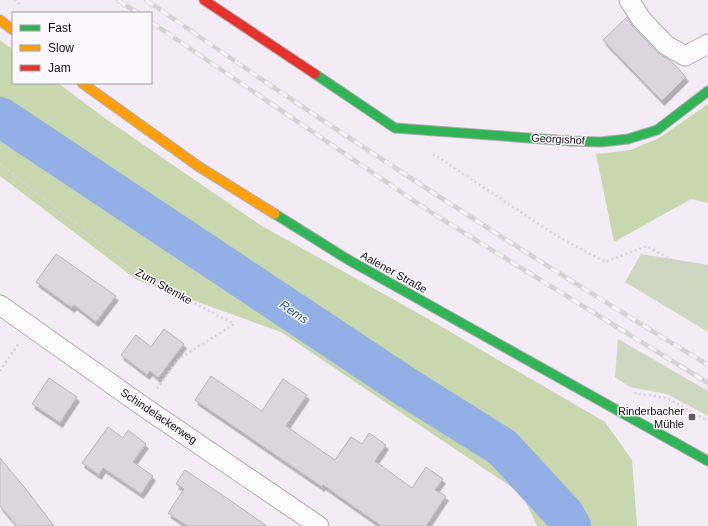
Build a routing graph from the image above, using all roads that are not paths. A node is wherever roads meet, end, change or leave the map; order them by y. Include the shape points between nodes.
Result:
1 (204, 0) edge
2 (629, 0) edge
3 (0, 20) edge
4 (12, 29) edge
5 (708, 44) edge
6 (83, 84) edge
7 (708, 91) edge
8 (0, 305) edge
9 (708, 461) edge
10 (319, 526) edge

1 - 7 main road, Georgishof via 395,128 570,141 601,142 628,139 657,130
2 - 5 street via 646,25 666,45 685,56
3 - 4 main road
6 - 9 main road, Aalener Straße via 198,166 347,259
8 - 10 street, Schindelackerweg

